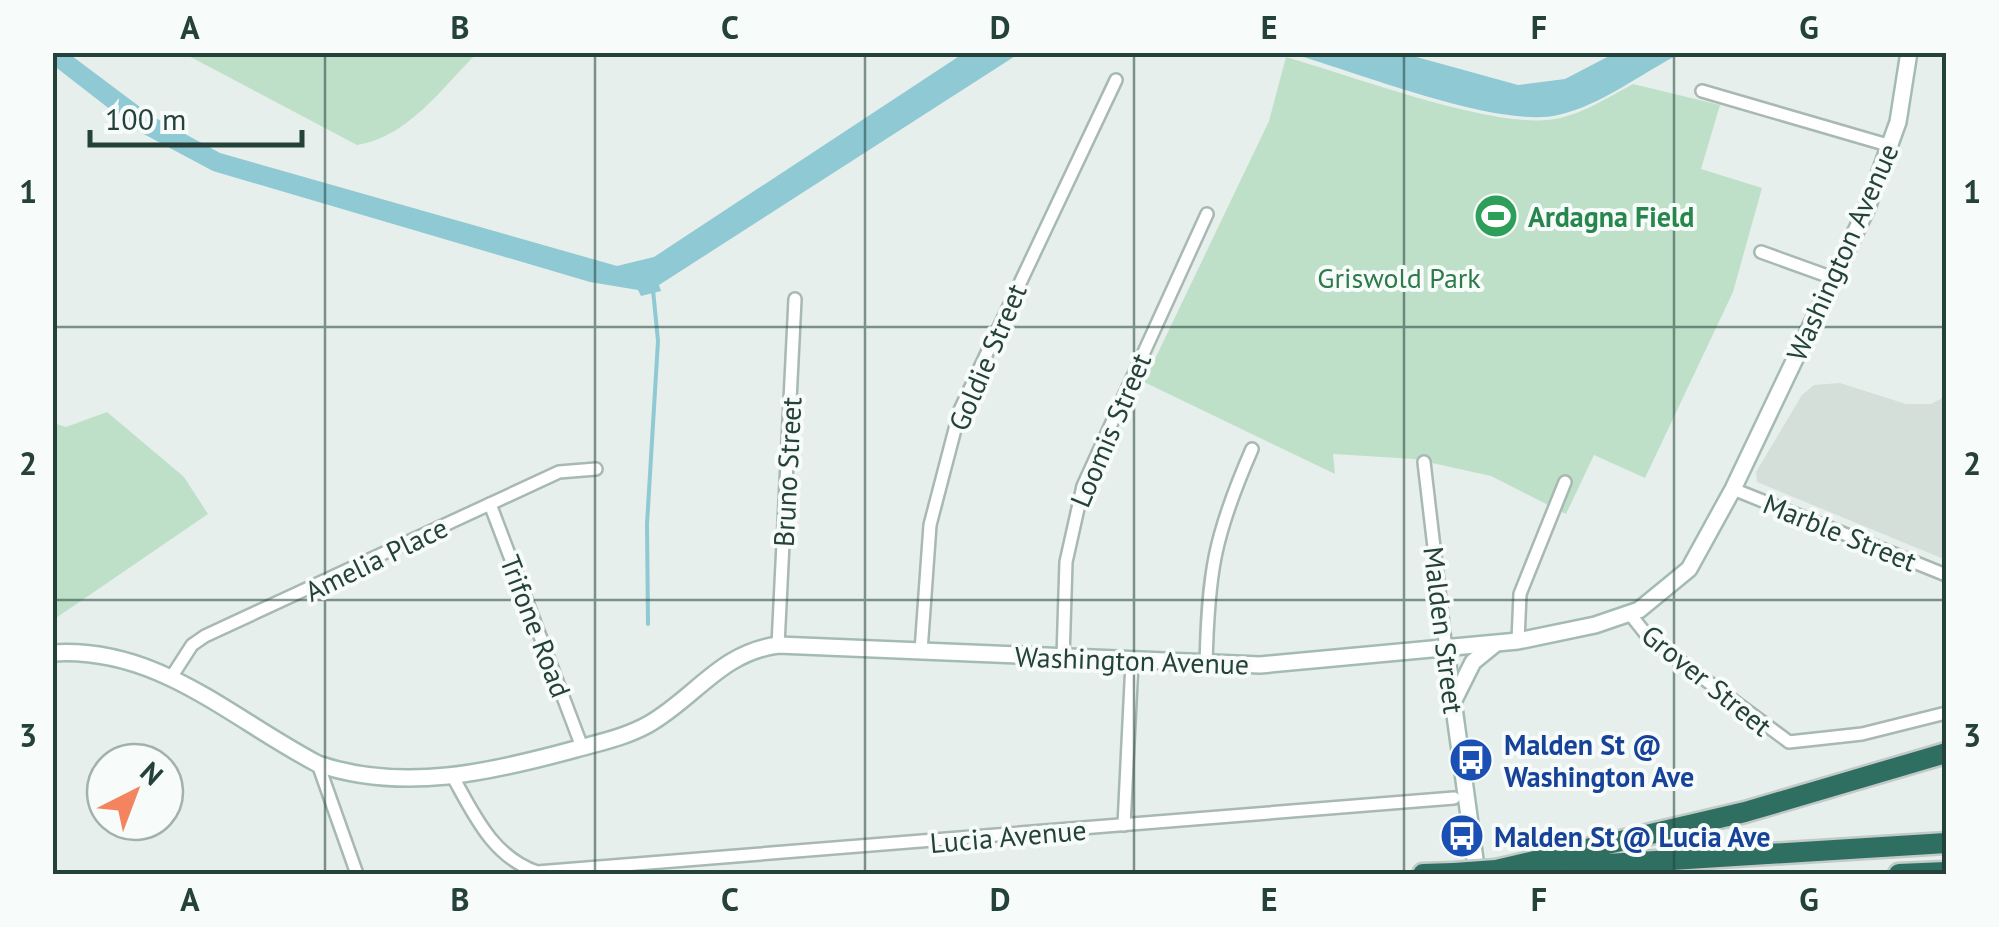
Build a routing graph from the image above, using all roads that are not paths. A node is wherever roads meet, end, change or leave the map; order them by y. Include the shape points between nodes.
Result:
1 (1909, 52) edge
2 (1116, 80) dead end
3 (1702, 91) dead end
4 (1891, 146) junction
5 (1207, 214) dead end
6 (1761, 252) dead end
7 (1833, 278) junction
8 (795, 300) dead end
9 (1252, 449) dead end
10 (1424, 462) dead end
11 (596, 468) dead end
12 (1565, 482) dead end
13 (1733, 489) junction
14 (490, 504) junction
15 (1946, 575) edge
16 (1630, 614) junction
17 (1518, 641) junction
18 (1498, 643) junction
19 (778, 645) junction
20 (1446, 650) junction
21 (921, 651) junction
22 (52, 653) edge
23 (1063, 658) junction
24 (1132, 662) junction
25 (1206, 666) junction
26 (172, 676) junction
27 (1454, 706) junction
28 (1946, 713) edge
29 (582, 747) junction
30 (1946, 753) edge
31 (318, 764) junction
32 (453, 776) junction
33 (1460, 798) junction
34 (1124, 825) junction
35 (1946, 843) edge
36 (562, 872) edge
37 (1486, 872) edge
38 (1946, 872) edge
39 (1454, 873) edge
40 (356, 874) edge
41 (1423, 874) edge
42 (1899, 874) edge

1 - 4 street, Washington Avenue
2 - 21 street, Goldie Street via 960,410 930,525
3 - 4 street
4 - 7 street, Washington Avenue
5 - 23 street, Loomis Street via 1082,486 1066,562
6 - 7 street
7 - 13 street, Washington Avenue
8 - 19 street, Bruno Street
9 - 25 street via 1212,554
10 - 20 street, Malden Street
11 - 14 street, Amelia Place via 559,472
12 - 17 street via 1520,594
13 - 15 street, Marble Street
13 - 16 street, Washington Avenue via 1689,569
14 - 26 street, Amelia Place via 206,636
14 - 29 street, Trifone Road
16 - 17 street, Washington Avenue
16 - 28 street, Grover Street via 1644,634 1789,742 1862,734
17 - 18 street, Washington Avenue
18 - 20 street, Washington Avenue
18 - 27 street via 1468,669
19 - 21 street, Washington Avenue
19 - 29 street, Washington Avenue via 732,658 649,724
20 - 25 street, Washington Avenue
20 - 27 street, Malden Street
21 - 23 street, Washington Avenue
22 - 26 street, Washington Avenue via 109,655
23 - 24 street, Washington Avenue
24 - 25 street, Washington Avenue
24 - 34 street
26 - 31 street, Washington Avenue
27 - 33 street, Malden Street
29 - 32 street, Washington Avenue
30 - 37 highway via 1745,812
31 - 32 street, Washington Avenue via 393,777
31 - 40 street
32 - 36 street, Lucia Avenue via 499,850 516,865
33 - 34 street, Lucia Avenue
33 - 37 street, Malden Street
34 - 36 street, Lucia Avenue
35 - 37 highway
37 - 39 highway, bridge
38 - 42 highway
39 - 41 highway

